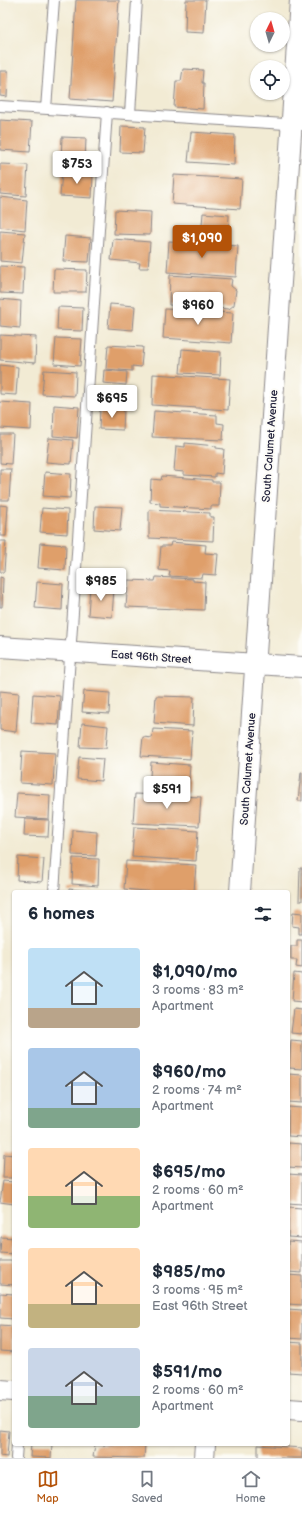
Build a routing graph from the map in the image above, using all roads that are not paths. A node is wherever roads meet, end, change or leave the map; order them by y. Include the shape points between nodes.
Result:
1 (54, 0) edge
2 (137, 0) edge
3 (300, 0) edge
4 (0, 106) edge
5 (46, 109) junction
6 (107, 112) junction
7 (130, 114) junction
8 (297, 124) edge
9 (0, 647) edge
10 (71, 651) junction
11 (255, 663) junction
12 (302, 667) edge
13 (54, 890) edge
14 (240, 890) edge
15 (0, 1390) edge
16 (12, 1391) edge
17 (290, 1409) edge
18 (302, 1410) edge
19 (17, 1446) edge
20 (205, 1446) edge
21 (16, 1458) edge
22 (204, 1458) edge

1 - 5 lane
2 - 7 lane
3 - 8 street, South Calumet Avenue
4 - 5 lane
5 - 6 lane
6 - 7 lane
6 - 10 lane
7 - 8 lane
8 - 11 street, South Calumet Avenue
9 - 10 street, East 96th Street
10 - 11 street, East 96th Street
10 - 13 lane
11 - 12 street, East 96th Street
11 - 14 street, South Calumet Avenue
15 - 16 street
17 - 18 street
19 - 21 lane
20 - 22 street

